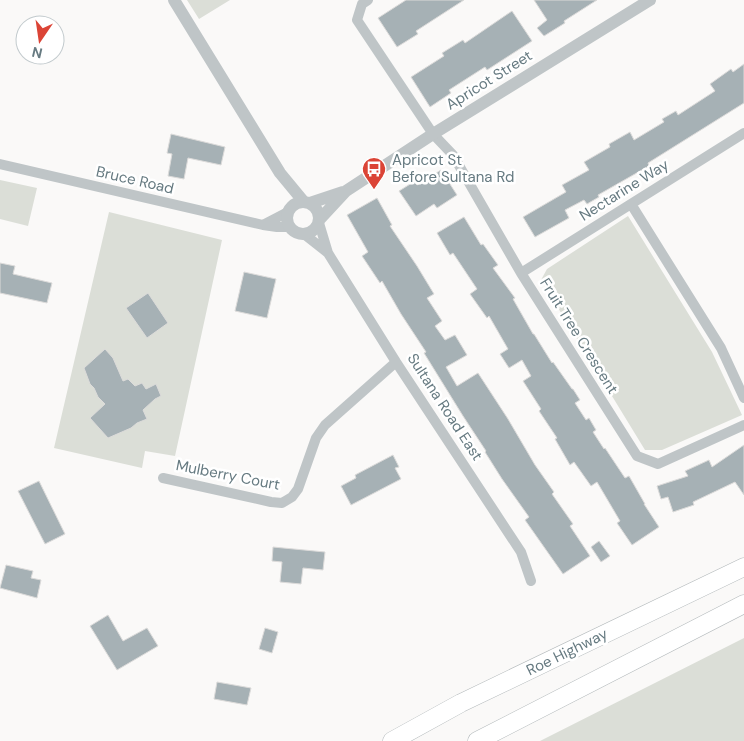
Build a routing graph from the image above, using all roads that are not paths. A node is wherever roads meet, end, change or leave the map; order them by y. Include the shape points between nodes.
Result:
1 (174, 0) edge
2 (368, 0) edge
3 (650, 0) edge
4 (744, 133) edge
5 (433, 134) junction
6 (0, 164) edge
7 (280, 173) junction
8 (346, 191) junction
9 (307, 202) junction
10 (631, 204) junction
11 (289, 210) junction
12 (319, 221) junction
13 (263, 225) junction
14 (290, 227) junction
15 (304, 234) junction
16 (328, 253) junction
17 (521, 273) junction
18 (396, 362) junction
19 (744, 398) edge
20 (744, 425) edge
21 (163, 478) dead end
22 (744, 567) edge
23 (530, 581) dead end
24 (744, 604) edge
25 (392, 741) edge
26 (477, 741) edge

1 - 7 street
2 - 5 street, Fruit Tree Crescent via 362,4 357,20
3 - 5 street, Apricot Street
4 - 10 street, Nectarine Way
5 - 8 street, Apricot Street
5 - 17 street, Fruit Tree Crescent via 453,155
6 - 13 street, Bruce Road
7 - 9 street
7 - 11 street
8 - 9 street, Apricot Street
8 - 12 street, Apricot Street
9 - 11 street via 296,203
9 - 12 street via 319,214
10 - 17 street, Nectarine Way
10 - 19 street via 720,348
11 - 13 street
11 - 14 street
12 - 15 street via 317,227
12 - 16 street, Sultana Road East
13 - 14 street, Bruce Road
14 - 15 street
15 - 16 street, Sultana Road East
16 - 18 street, Sultana Road East
17 - 20 street, Fruit Tree Crescent via 637,456 658,464
18 - 21 street, Mulberry Court via 325,426 316,438 298,490 282,503
18 - 23 street, Sultana Road East via 521,552
22 - 25 highway, Roe Highway via 461,703
24 - 26 highway

